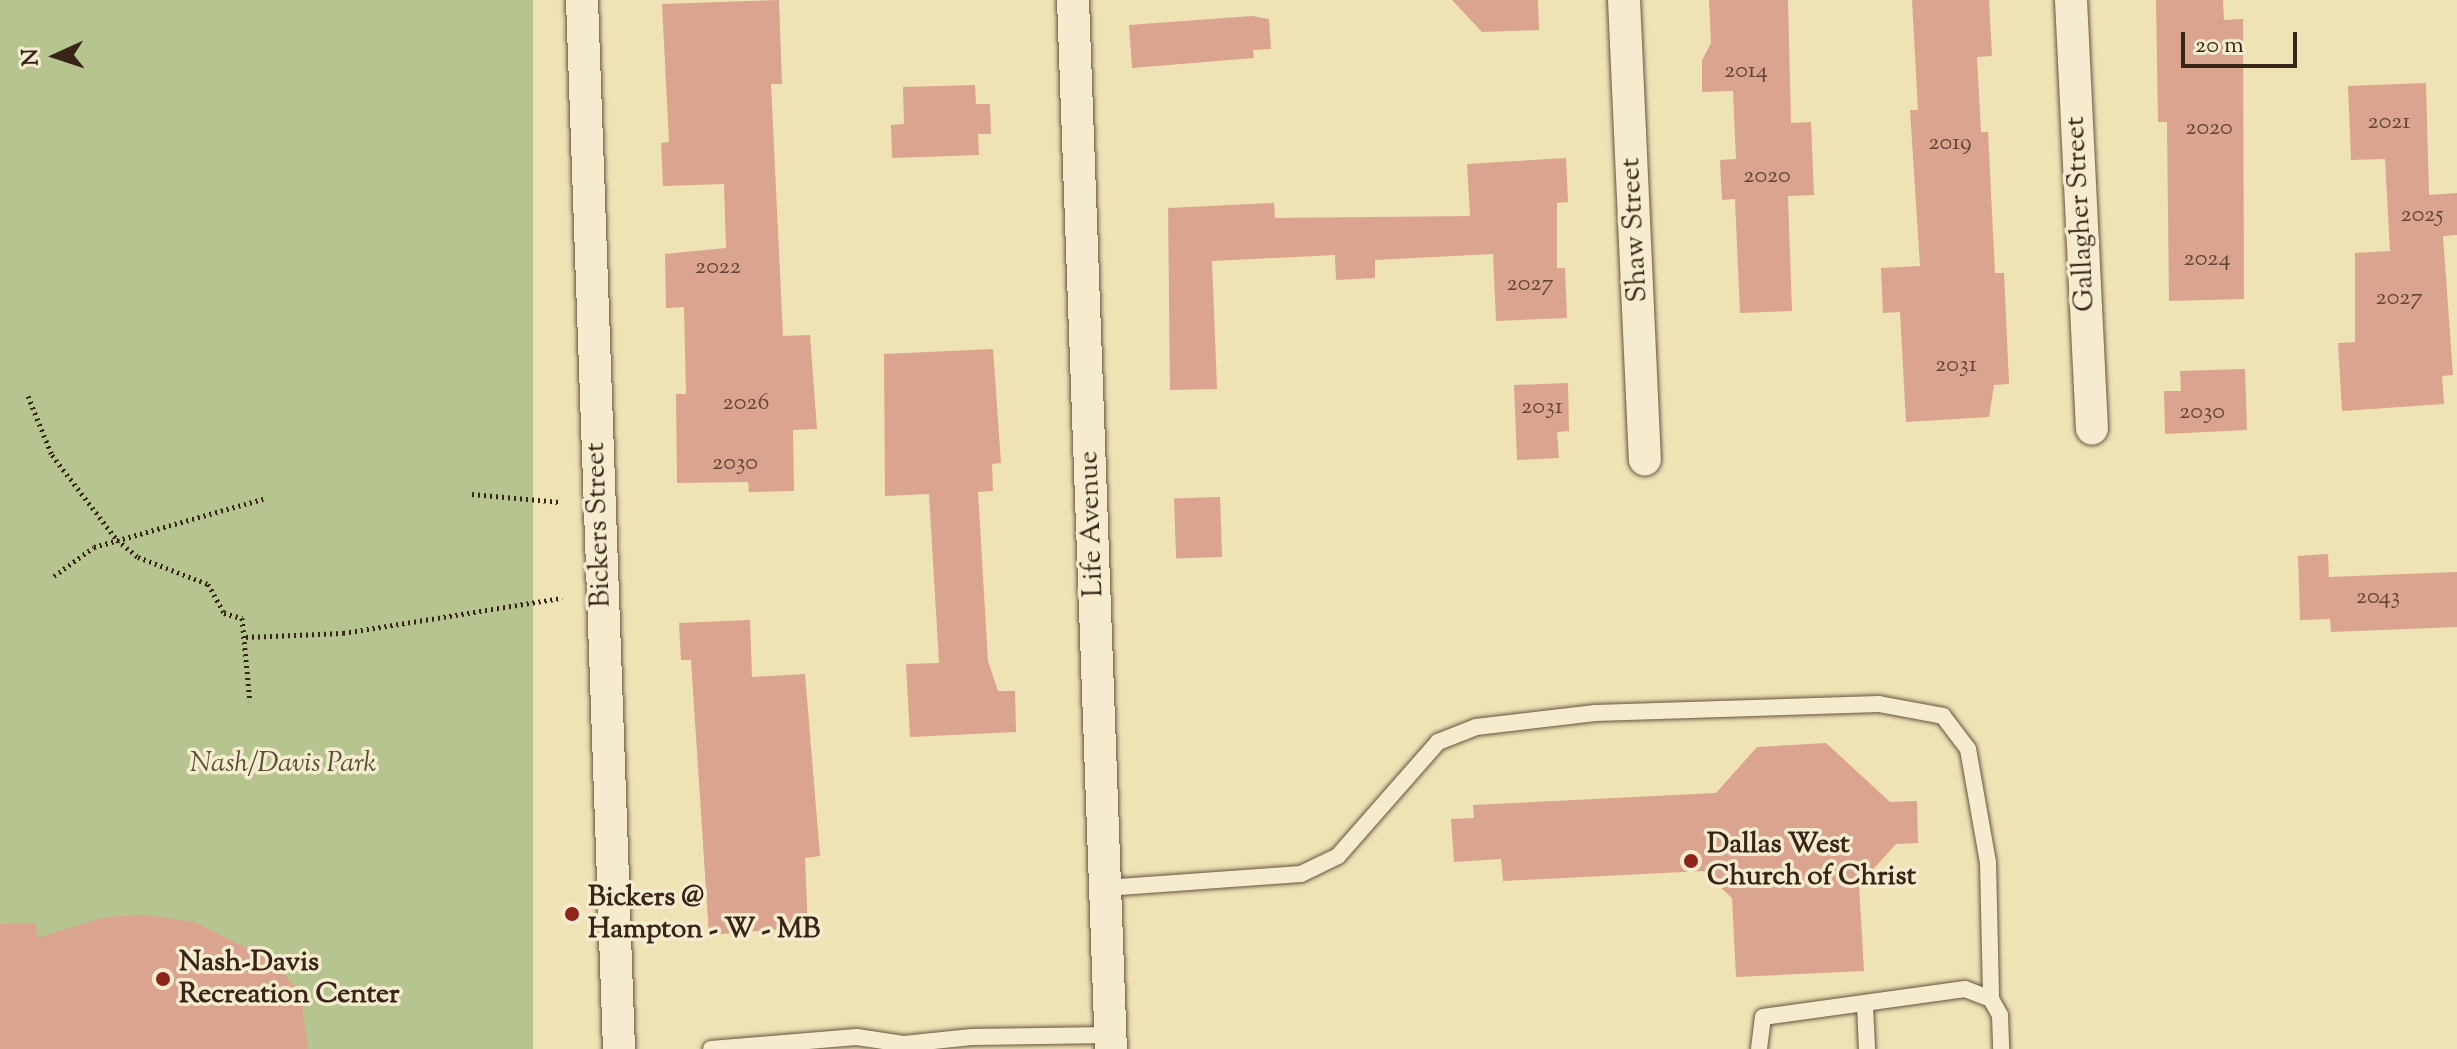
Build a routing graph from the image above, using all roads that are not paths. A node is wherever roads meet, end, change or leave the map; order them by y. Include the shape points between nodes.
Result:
1 (582, 0) edge
2 (1073, 0) edge
3 (1624, 0) edge
4 (2071, 0) edge
5 (2092, 428) dead end
6 (1645, 460) dead end
7 (1105, 888) junction
8 (1991, 999) junction
9 (1865, 1006) junction
10 (1110, 1042) edge
11 (905, 1046) edge
12 (619, 1049) edge
13 (711, 1049) edge
14 (1759, 1049) edge
15 (1867, 1049) edge
16 (2001, 1049) edge

1 - 12 street, Bickers Street
2 - 7 street, Life Avenue
3 - 6 street, Shaw Street
4 - 5 street, Gallagher Street
7 - 8 lane via 1301,874 1338,856 1438,742 1476,727 1595,713 1879,704 1943,716 1968,749 1988,862
7 - 10 street, Life Avenue
8 - 9 lane via 1965,989 1903,993
8 - 16 lane via 2000,1015
9 - 14 lane via 1763,1017
9 - 15 lane
10 - 11 lane
11 - 13 lane via 857,1037

